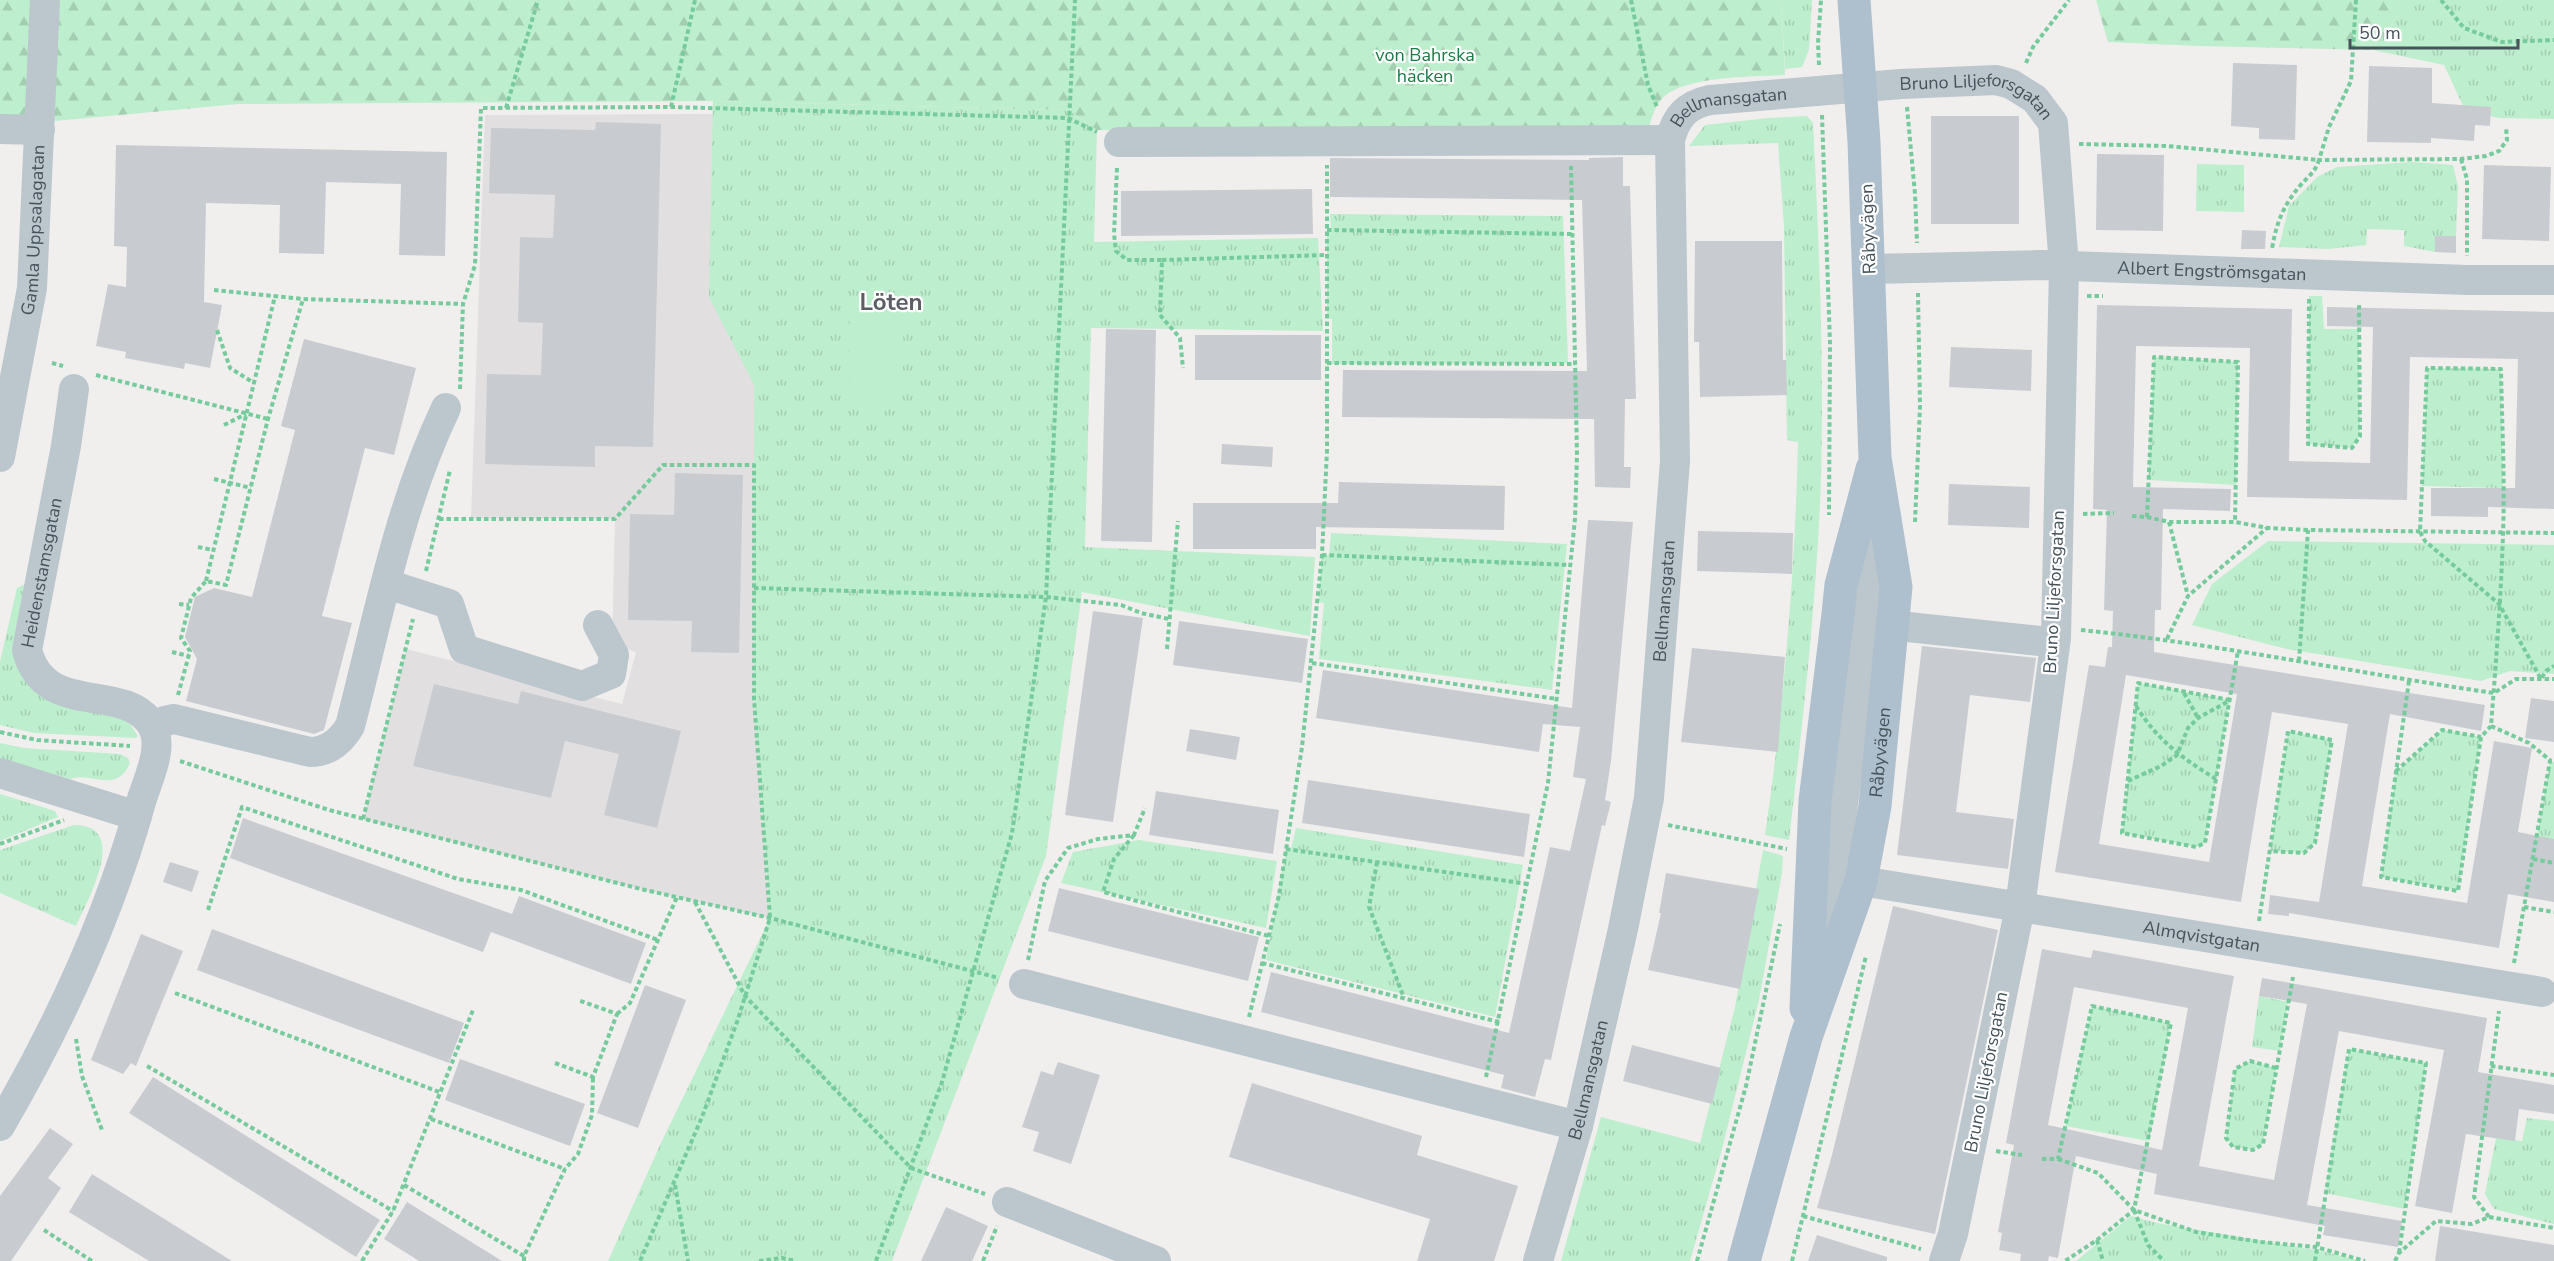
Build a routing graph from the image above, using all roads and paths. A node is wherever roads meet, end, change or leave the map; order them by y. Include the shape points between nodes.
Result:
1 (45, 0) edge
2 (538, 0) edge
3 (695, 0) edge
4 (1075, 0) edge
5 (1631, 0) edge
6 (1821, 0) edge
7 (1854, 0) edge
8 (2069, 0) edge
9 (2356, 0) edge
10 (2441, 0) edge
11 (2554, 40) edge
12 (2024, 70) dead end
13 (1860, 87) junction
14 (1821, 91) junction
15 (671, 107) junction
16 (482, 108) dead end
17 (506, 108) junction
18 (1068, 118) junction
19 (2506, 127) dead end
20 (0, 129) edge
21 (40, 130) junction
22 (1670, 140) junction
23 (1570, 141) junction
24 (1119, 142) junction
25 (1327, 143) junction
26 (2074, 143) dead end
27 (2462, 159) junction
28 (2319, 160) junction
29 (1327, 230) junction
30 (1572, 234) junction
31 (1327, 255) junction
32 (1162, 260) junction
33 (2064, 266) junction
34 (1870, 268) junction
35 (2269, 273) junction
36 (2467, 280) junction
37 (2554, 280) edge
38 (214, 290) dead end
39 (275, 296) junction
40 (2309, 296) dead end
41 (2359, 296) dead end
42 (303, 299) junction
43 (463, 304) dead end
44 (217, 330) dead end
45 (52, 363) dead end
46 (1327, 363) junction
47 (1575, 364) junction
48 (1183, 368) dead end
49 (76, 376) junction
50 (254, 383) junction
51 (446, 408) dead end
52 (247, 414) junction
53 (268, 419) junction
54 (224, 425) dead end
55 (0, 457) edge
56 (1875, 458) junction
57 (214, 479) dead end
58 (230, 483) junction
59 (251, 488) junction
60 (2114, 513) dead end
61 (2073, 514) dead end
62 (2132, 516) dead end
63 (2147, 517) junction
64 (439, 519) dead end
65 (1178, 521) dead end
66 (1829, 521) dead end
67 (2169, 522) junction
68 (2235, 522) junction
69 (2268, 528) junction
70 (2308, 530) junction
71 (2420, 532) junction
72 (2503, 533) junction
73 (2554, 533) edge
74 (198, 547) dead end
75 (213, 550) junction
76 (1323, 555) junction
77 (1570, 565) junction
78 (206, 581) junction
79 (387, 584) junction
80 (754, 588) junction
81 (2188, 596) junction
82 (1046, 597) junction
83 (179, 604) dead end
84 (2499, 604) junction
85 (189, 605) junction
86 (1169, 619) junction
87 (598, 625) dead end
88 (1908, 627) dead end
89 (2079, 630) dead end
90 (2167, 639) junction
91 (2040, 641) dead end
92 (1167, 649) dead end
93 (2238, 651) junction
94 (172, 652) dead end
95 (189, 656) junction
96 (2299, 661) junction
97 (1312, 663) junction
98 (2554, 666) edge
99 (2541, 679) junction
100 (2554, 679) edge
101 (2409, 681) junction
102 (2183, 692) junction
103 (2494, 693) junction
104 (1557, 699) junction
105 (2230, 700) junction
106 (2135, 706) junction
107 (2198, 718) junction
108 (2491, 726) junction
109 (0, 732) edge
110 (160, 733) junction
111 (2481, 737) junction
112 (2177, 755) junction
113 (2553, 762) edge
114 (2396, 772) junction
115 (0, 773) edge
116 (2216, 779) junction
117 (2127, 781) junction
118 (80, 798) junction
119 (1145, 808) dead end
120 (138, 816) junction
121 (1646, 820) junction
122 (1134, 835) junction
123 (0, 844) edge
124 (1286, 849) junction
125 (1794, 851) dead end
126 (2270, 851) junction
127 (2533, 859) junction
128 (1377, 862) junction
129 (2554, 864) edge
130 (1861, 881) junction
131 (1528, 884) junction
132 (677, 897) junction
133 (694, 901) junction
134 (2020, 907) junction
135 (2524, 907) junction
136 (208, 910) dead end
137 (2554, 912) edge
138 (1783, 913) dead end
139 (770, 918) junction
140 (2258, 928) dead end
141 (1269, 936) junction
142 (658, 940) junction
143 (1262, 963) junction
144 (2295, 967) dead end
145 (2513, 967) dead end
146 (973, 972) junction
147 (1024, 984) junction
148 (2542, 992) dead end
149 (175, 993) dead end
150 (745, 996) junction
151 (1404, 998) junction
152 (578, 1000) dead end
153 (473, 1010) dead end
154 (617, 1014) junction
155 (2498, 1016) dead end
156 (1499, 1022) junction
157 (75, 1035) dead end
158 (1806, 1037) junction
159 (1243, 1041) junction
160 (555, 1063) dead end
161 (147, 1066) dead end
162 (2491, 1066) junction
163 (2277, 1068) junction
164 (2554, 1075) edge
165 (593, 1077) junction
166 (442, 1093) junction
167 (1481, 1101) junction
168 (431, 1119) junction
169 (0, 1126) edge
170 (1578, 1126) junction
171 (102, 1130) dead end
172 (1986, 1149) dead end
173 (2022, 1155) dead end
174 (2042, 1159) dead end
175 (2058, 1160) junction
176 (911, 1168) junction
177 (565, 1169) junction
178 (675, 1183) junction
179 (404, 1185) junction
180 (1007, 1202) junction
181 (2134, 1210) junction
182 (393, 1211) junction
183 (1803, 1216) dead end
184 (2489, 1217) junction
185 (2554, 1228) edge
186 (44, 1230) dead end
187 (2097, 1240) junction
188 (2316, 1247) junction
189 (2399, 1253) junction
190 (1934, 1255) edge
191 (524, 1259) edge
192 (92, 1261) edge
193 (363, 1261) edge
194 (640, 1261) edge
195 (688, 1261) edge
196 (759, 1261) edge
197 (795, 1261) edge
198 (876, 1261) edge
199 (983, 1261) edge
200 (1156, 1261) edge
201 (1538, 1261) edge
202 (1697, 1261) edge
203 (1744, 1261) edge
204 (2066, 1261) edge
205 (2103, 1261) edge
206 (2164, 1261) edge
207 (2315, 1261) edge
208 (2365, 1261) edge
209 (2395, 1261) edge

1 - 21 street, Gamla Uppsalagatan
2 - 17 path
3 - 15 path
4 - 18 path
5 - 22 path via 1648,85
6 - 14 path
7 - 13 main road, Råbyvägen
8 - 12 path via 2033,47
9 - 28 path via 2351,81
10 - 11 path via 2464,28 2502,42
13 - 14 street, Bellmansgatan
13 - 33 street, Bruno Liljeforsgatan via 1996,80 2035,99 2053,123
13 - 34 main road, Råbyvägen
14 - 22 street, Bellmansgatan via 1700,102 1679,116
14 - 66 path via 1830,343
15 - 17 path
15 - 18 path
16 - 17 path
18 - 24 path
18 - 82 path
19 - 27 path via 2506,140 2499,151
20 - 21 street
21 - 55 street, Gamla Uppsalagatan via 32,288
22 - 23 street
22 - 121 street, Bellmansgatan via 1675,461
23 - 25 street
23 - 30 path
24 - 25 street
24 - 32 path via 1116,251 1128,260
25 - 29 path
26 - 28 path via 2167,146
27 - 28 path
27 - 36 path via 2467,179
28 - 35 path via 2316,170 2281,212
29 - 30 path
29 - 31 path
30 - 47 path
31 - 32 path
31 - 46 path
32 - 48 path via 1160,315 1180,338
33 - 34 street, Albert Engströmsgatan
33 - 35 street, Albert Engströmsgatan
33 - 134 street, Bruno Liljeforsgatan via 2056,638
34 - 56 main road, Råbyvägen
35 - 36 street, Albert Engströmsgatan
36 - 37 street, Albert Engströmsgatan
38 - 39 path
39 - 42 path
39 - 50 path
40 - 41 path via 2308,444 2352,448 2360,436
42 - 43 path
42 - 53 path
44 - 50 path via 230,368
45 - 49 path
46 - 47 path
46 - 76 path
47 - 77 path via 1577,455
49 - 52 path
49 - 110 street, Heidenstamsgatan via 27,650 37,674 48,684 133,709 146,716
50 - 52 path
51 - 79 street via 407,504
52 - 53 path
52 - 54 path
52 - 58 path
53 - 59 path
56 - 130 main road, Råbyvägen via 1896,587 1875,807
56 - 158 main road, Råbyvägen via 1841,585 1815,801
57 - 58 path
58 - 59 path
58 - 75 path
59 - 78 path via 226,585
60 - 61 path
62 - 63 path
63 - 67 path
63 - 68 path via 2154,357 2238,362
64 - 80 path via 615,519 663,465 754,465
65 - 86 path
67 - 68 path
67 - 81 path
68 - 69 path
69 - 70 path
69 - 81 path
70 - 71 path
70 - 96 path
71 - 72 path
71 - 72 path via 2427,368 2501,369
71 - 84 path via 2424,541
72 - 73 path
72 - 84 path
74 - 75 path
75 - 78 path
76 - 77 path
76 - 97 path
77 - 104 path
78 - 85 path
79 - 87 street via 449,604 464,649 582,686 611,674 614,655
79 - 110 street via 350,726 332,746 310,752
80 - 82 path
80 - 139 path via 754,699
81 - 90 path
82 - 86 path via 1121,605
82 - 146 path via 1012,833
83 - 85 path
84 - 99 path
84 - 103 path
85 - 95 path via 181,638
86 - 92 path
88 - 91 street
89 - 90 path
90 - 93 path
93 - 96 path
93 - 105 path
94 - 95 path
95 - 110 path
96 - 101 path
97 - 104 path
97 - 124 path
98 - 99 path
99 - 100 path
99 - 103 path via 2516,679
101 - 103 path
101 - 114 path
102 - 105 path
102 - 106 path via 2138,683
102 - 107 path
103 - 108 path
104 - 131 path via 1548,783
105 - 107 path
105 - 116 path
106 - 112 path
106 - 117 path
107 - 112 path via 2188,728
108 - 111 path
108 - 113 path via 2529,743
109 - 110 path via 25,739 128,746
110 - 120 street
110 - 132 path via 329,810
111 - 114 path via 2442,730
111 - 114 path via 2458,891 2381,877
112 - 116 path
112 - 117 path
113 - 127 path
115 - 118 street
116 - 117 path via 2205,843 2196,847 2122,833
118 - 120 street
118 - 123 path via 73,816
119 - 122 path
120 - 169 street via 103,922
121 - 125 path
121 - 170 street, Bellmansgatan
122 - 141 path via 1114,859 1103,892
122 - 147 path via 1098,839 1068,849 1046,881
124 - 128 path
124 - 141 path
126 - 126 path via 2288,731 2332,740 2315,843 2304,853
126 - 140 path
127 - 129 path
127 - 135 path
128 - 131 path
128 - 151 path via 1369,907
130 - 134 street, Almqvistgatan
130 - 158 main road, Råbyvägen
131 - 156 path
132 - 133 path
132 - 142 path
133 - 139 path
133 - 150 path
134 - 148 street, Almqvistgatan
134 - 190 street, Bruno Liljeforsgatan via 1953,1234
135 - 137 path
135 - 145 path
136 - 142 path via 242,807 458,879 521,890
138 - 202 path via 1746,1086
139 - 146 path
139 - 150 path
141 - 143 path
142 - 154 path via 630,1003
143 - 151 path
143 - 159 path
144 - 163 path
146 - 147 path
146 - 176 path via 942,1082
147 - 159 street
149 - 166 path
150 - 176 path
150 - 178 path
151 - 156 path
152 - 154 path
153 - 166 path
154 - 165 path
155 - 162 path
156 - 167 path
157 - 171 path via 82,1076
158 - 203 main road, Råbyvägen
159 - 167 street
160 - 165 path
161 - 182 path
162 - 164 path
162 - 184 path via 2474,1197
163 - 163 path via 2263,1144 2253,1150 2233,1147 2226,1138 2235,1070 2250,1061
165 - 177 path via 592,1115 578,1154
166 - 168 path
167 - 170 street
168 - 177 path
168 - 179 path
170 - 201 street, Bellmansgatan
172 - 173 path
174 - 175 path
175 - 181 path via 2098,1173
175 - 181 path via 2092,1006 2171,1023
176 - 180 path
176 - 198 path
177 - 191 path
178 - 194 path
178 - 195 path
179 - 182 path
179 - 191 path
180 - 199 path
180 - 200 street
181 - 187 path
181 - 188 path via 2196,1232
181 - 206 path via 2148,1245
182 - 193 path
183 - 190 path
184 - 185 path
184 - 189 path via 2472,1224 2436,1221
186 - 192 path
187 - 204 path
187 - 205 path
188 - 189 path via 2349,1049 2426,1063
188 - 207 path
188 - 208 path
189 - 209 path
196 - 197 path

